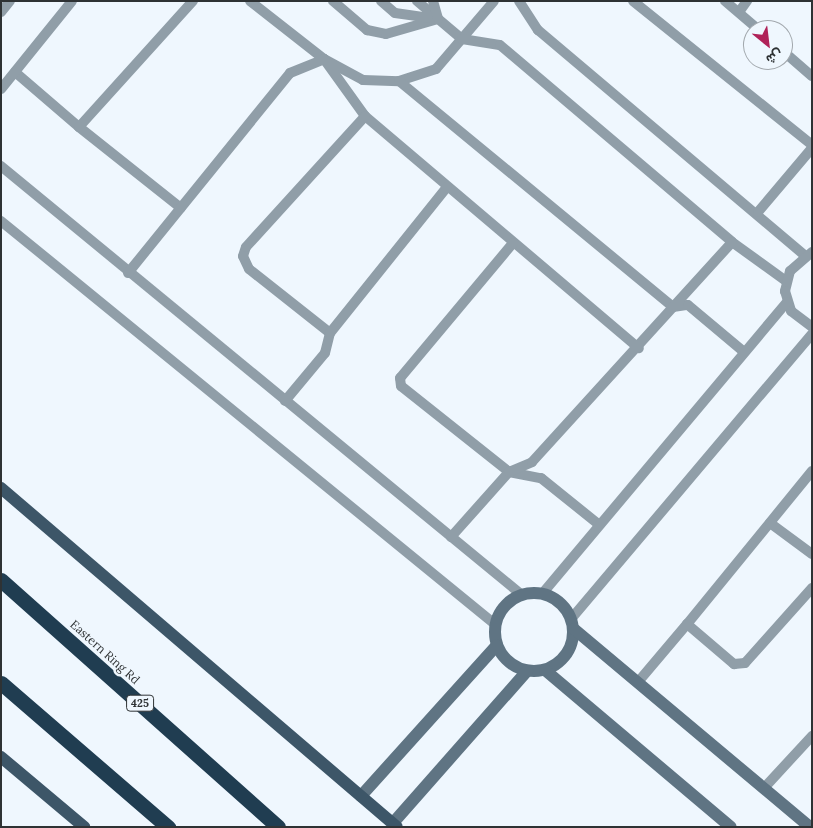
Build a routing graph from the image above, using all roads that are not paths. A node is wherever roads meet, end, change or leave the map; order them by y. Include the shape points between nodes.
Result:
1 (10, 1) edge
2 (72, 1) edge
3 (193, 1) edge
4 (250, 1) edge
5 (333, 1) edge
6 (380, 1) edge
7 (417, 1) edge
8 (433, 1) edge
9 (494, 1) edge
10 (519, 1) edge
11 (633, 1) edge
12 (725, 1) edge
13 (747, 1) edge
14 (1, 12) edge
15 (739, 12) junction
16 (438, 19) junction
17 (748, 20) edge
18 (462, 38) junction
19 (324, 58) junction
20 (793, 60) edge
21 (15, 72) junction
22 (812, 76) edge
23 (398, 81) junction
24 (1, 89) edge
25 (365, 116) junction
26 (79, 127) junction
27 (811, 147) edge
28 (1, 166) edge
29 (447, 187) junction
30 (180, 208) junction
31 (758, 212) junction
32 (1, 221) edge
33 (732, 242) junction
34 (513, 243) junction
35 (808, 254) edge
36 (128, 273) junction
37 (786, 281) junction
38 (787, 302) junction
39 (673, 306) junction
40 (812, 327) edge
41 (330, 333) junction
42 (812, 334) edge
43 (639, 348) junction
44 (744, 352) junction
45 (285, 401) junction
46 (812, 471) edge
47 (509, 472) junction
48 (1, 488) edge
49 (597, 523) junction
50 (770, 523) junction
51 (451, 537) junction
52 (812, 554) edge
53 (1, 578) edge
54 (812, 588) edge
55 (542, 594) junction
56 (522, 595) junction
57 (572, 624) junction
58 (687, 624) junction
59 (496, 625) junction
60 (497, 645) junction
61 (545, 670) junction
62 (527, 671) junction
63 (638, 682) junction
64 (1, 684) edge
65 (812, 736) edge
66 (1, 757) edge
67 (764, 788) junction
68 (361, 796) junction
69 (395, 825) edge
70 (84, 827) edge
71 (168, 827) edge
72 (278, 827) edge
73 (731, 827) edge
74 (810, 827) edge

1 - 14 lane
2 - 21 lane
3 - 26 lane
4 - 19 lane
5 - 16 lane via 367,30 386,34
6 - 16 lane via 395,13
7 - 16 lane
8 - 16 lane
9 - 18 lane
10 - 31 lane via 538,30
11 - 27 lane
12 - 15 lane
13 - 15 lane
15 - 17 lane
16 - 18 lane
18 - 23 lane via 436,69
18 - 33 lane via 500,45
19 - 23 lane via 363,80
19 - 25 lane
19 - 30 lane via 290,73
20 - 22 lane
21 - 24 lane
21 - 26 lane
23 - 39 lane
25 - 29 lane
25 - 41 lane via 246,247 243,256 249,269
26 - 30 lane
27 - 31 lane
28 - 36 lane
29 - 34 lane
29 - 41 lane
30 - 36 lane
31 - 35 lane
32 - 59 lane
33 - 37 lane
33 - 39 lane
34 - 43 lane
34 - 47 lane via 400,378 406,394
35 - 37 lane
36 - 45 lane
37 - 38 lane
38 - 40 lane via 798,319
38 - 44 lane
39 - 43 lane
39 - 44 lane via 688,305
41 - 45 lane via 325,353
42 - 57 lane
43 - 47 lane via 532,462
44 - 49 lane
45 - 51 lane
46 - 50 lane
47 - 49 lane via 541,478
47 - 51 lane
48 - 68 main road
49 - 55 lane
50 - 52 lane
50 - 58 lane
51 - 56 lane
53 - 72 highway, Eastern Ring Rd / 425
54 - 58 lane via 745,663 734,664
55 - 56 street
55 - 57 street via 560,602
56 - 59 street via 505,606
57 - 61 street via 563,659
57 - 63 street
58 - 63 lane
59 - 60 street
60 - 62 street via 508,662
60 - 68 street
61 - 62 street
61 - 73 street
62 - 69 street
63 - 67 street
64 - 71 highway
65 - 67 lane
66 - 70 main road
67 - 74 street
68 - 69 main road

